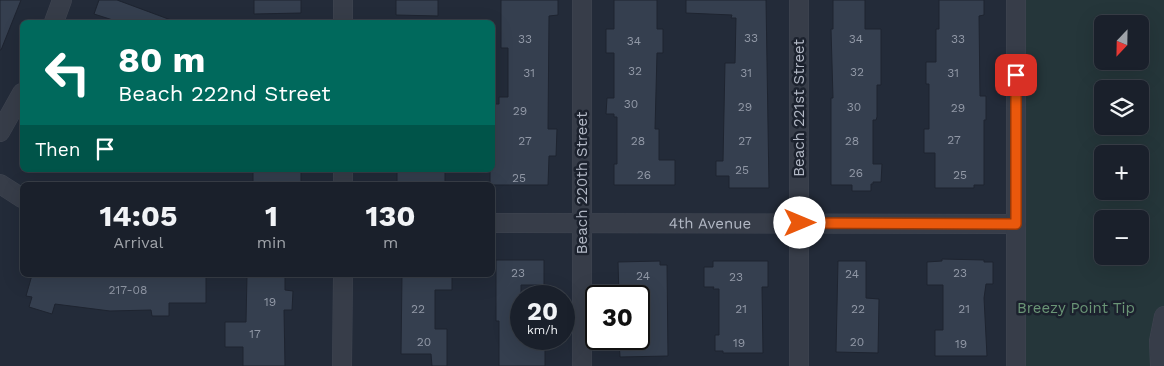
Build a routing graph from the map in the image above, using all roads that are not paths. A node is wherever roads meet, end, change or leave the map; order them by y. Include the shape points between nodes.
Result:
1 (62, 0) edge
2 (343, 0) edge
3 (582, 0) edge
4 (800, 0) edge
5 (1016, 0) edge
6 (55, 20) edge
7 (343, 20) edge
8 (20, 97) edge
9 (0, 132) edge
10 (0, 184) edge
11 (20, 197) edge
12 (495, 223) edge
13 (800, 223) junction
14 (582, 224) junction
15 (1016, 224) junction
16 (343, 277) edge
17 (1164, 316) edge
18 (342, 366) edge
19 (582, 366) edge
20 (799, 366) edge
21 (1016, 366) edge
22 (1160, 366) edge

1 - 6 street
2 - 7 street
3 - 14 street, Beach 220th Street
4 - 13 street, Beach 221st Street
5 - 15 street
8 - 9 street
10 - 11 street
12 - 14 street, 4th Avenue
13 - 14 street, 4th Avenue
13 - 15 street, 4th Avenue
13 - 20 street, Beach 221st Street
14 - 19 street, Beach 220th Street
15 - 21 street
16 - 18 street
17 - 22 street via 1159,341

